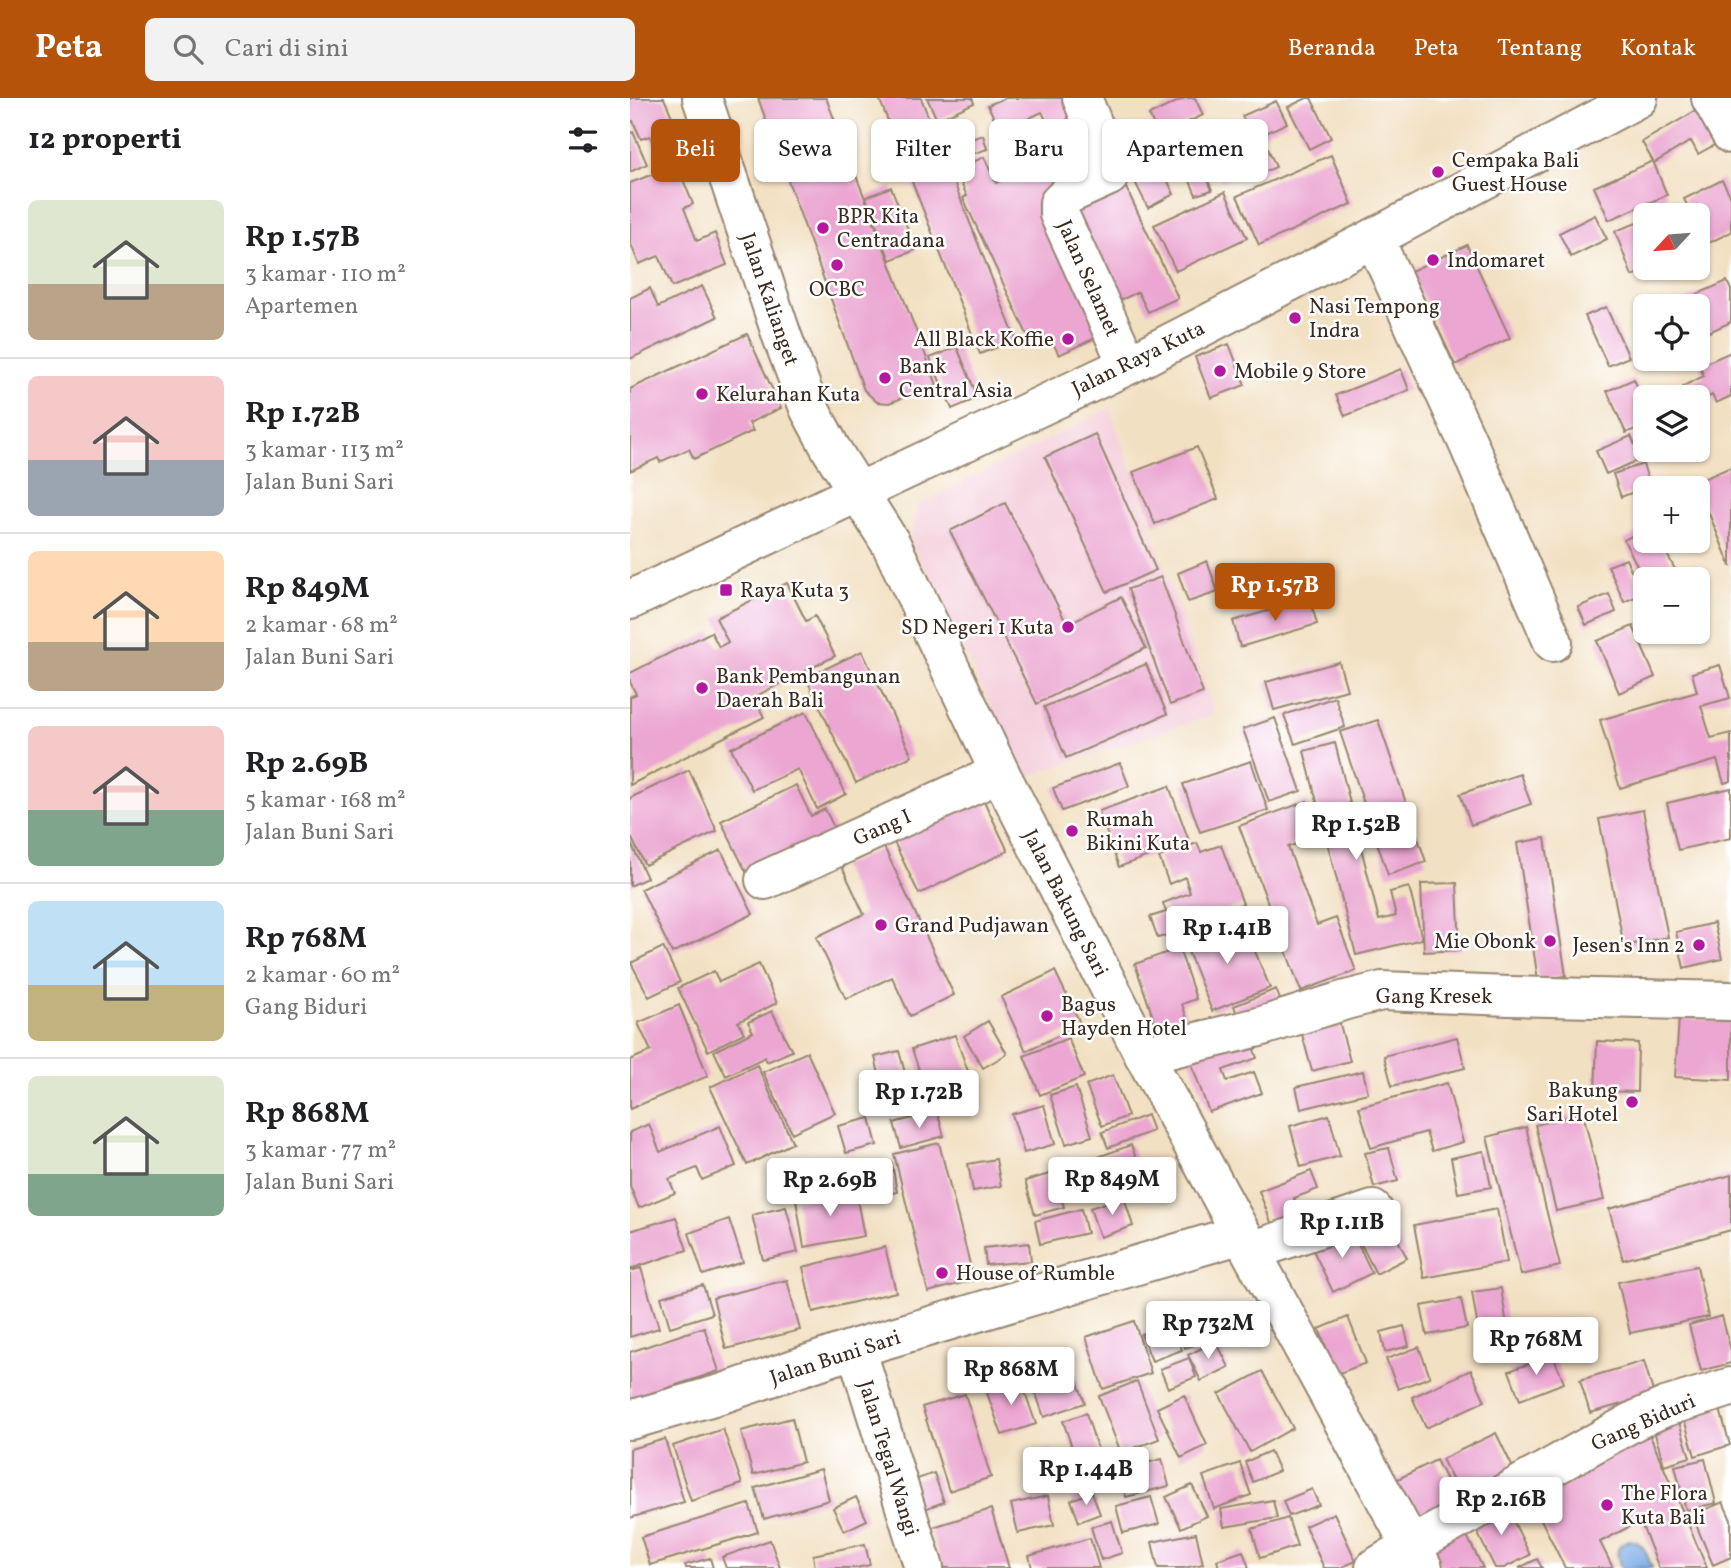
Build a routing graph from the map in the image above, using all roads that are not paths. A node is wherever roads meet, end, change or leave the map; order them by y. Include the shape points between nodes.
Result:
1 (702, 98) edge
2 (1083, 98) edge
3 (1638, 98) edge
4 (1712, 98) edge
5 (1731, 134) edge
6 (1374, 238) junction
7 (1128, 365) junction
8 (858, 492) junction
9 (630, 600) edge
10 (1553, 642) dead end
11 (1000, 774) junction
12 (765, 880) dead end
13 (1731, 1001) edge
14 (1144, 1055) junction
15 (1373, 1210) dead end
16 (1247, 1243) junction
17 (856, 1348) junction
18 (1731, 1387) edge
19 (630, 1420) edge
20 (1417, 1557) edge
21 (924, 1568) edge
22 (1375, 1568) edge

1 - 8 main road, Jalan Kalianget via 809,408
2 - 7 main road, Jalan Selamet via 1108,161 1109,176 1067,195 1059,203 1059,214
3 - 6 main road, Jalan Raya Kuta
4 - 5 main road
6 - 7 main road, Jalan Raya Kuta
6 - 10 main road
7 - 8 main road, Jalan Raya Kuta
8 - 9 main road, Jalan Raya Kuta
8 - 11 main road, Jalan Bakung Sari via 891,544
11 - 12 main road, Gang I
11 - 14 main road, Jalan Bakung Sari
13 - 14 main road, Gang Kresek via 1382,991
14 - 16 main road, Jalan Bakung Sari
15 - 16 main road, Jalan Buni Sari
16 - 17 main road, Jalan Buni Sari
16 - 20 main road, Jalan Bakung Sari
17 - 19 main road, Jalan Buni Sari
17 - 21 main road, Jalan Tegal Wangi
18 - 20 main road, Gang Biduri via 1636,1420
20 - 22 main road, Gang Biduri

